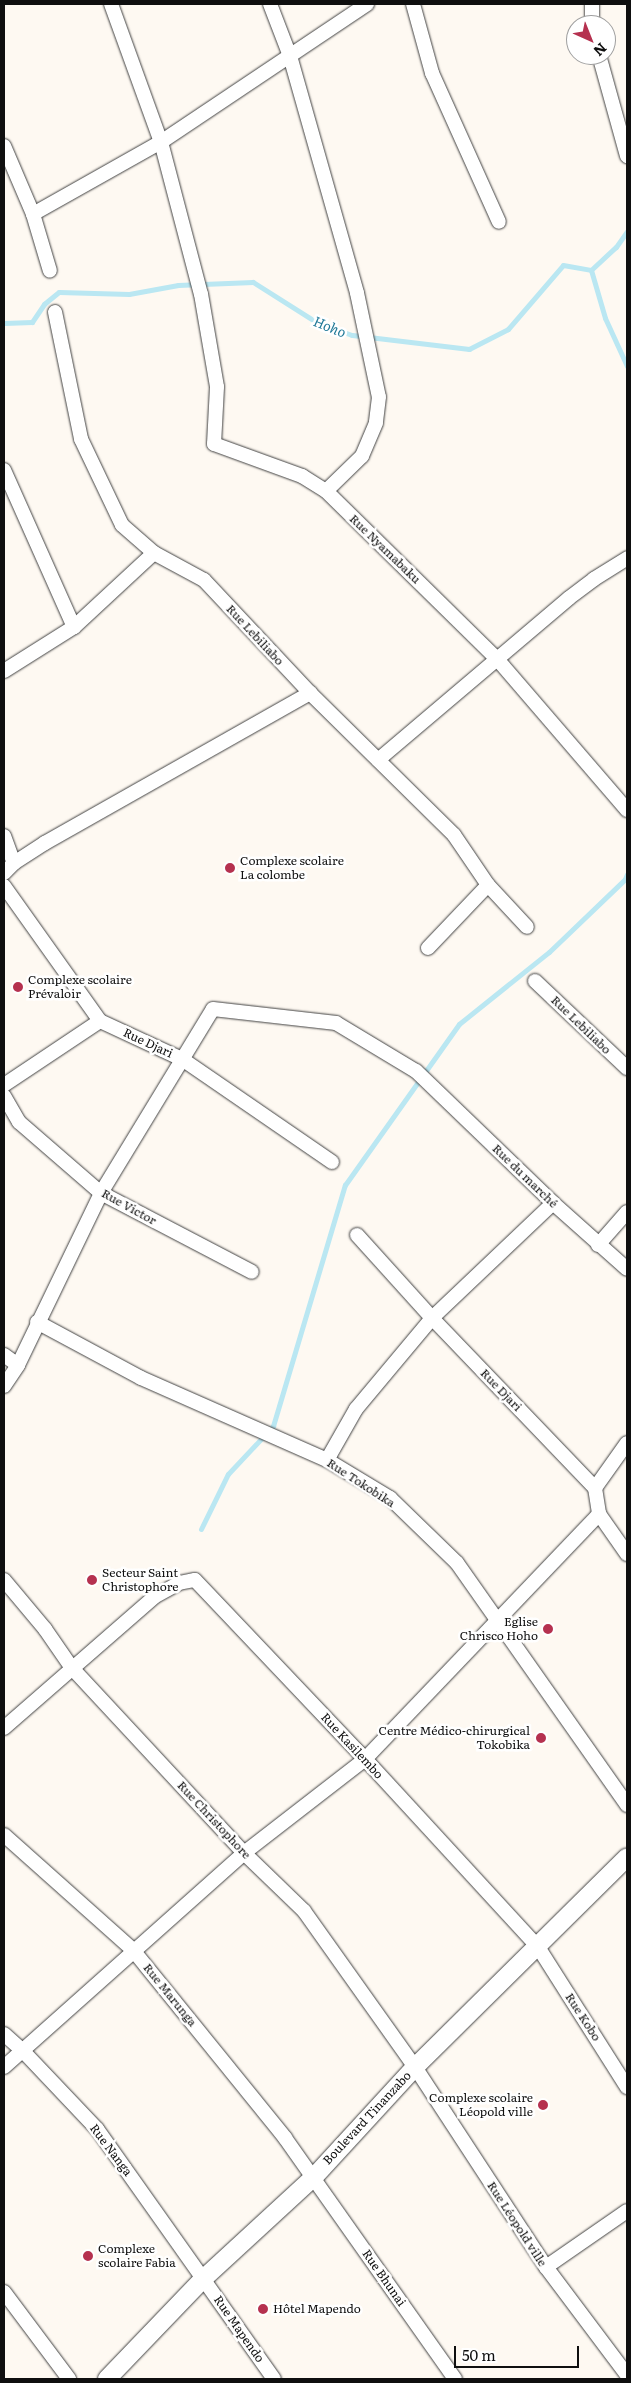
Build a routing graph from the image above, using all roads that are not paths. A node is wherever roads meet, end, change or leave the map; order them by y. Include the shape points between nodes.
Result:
1 (111, 4) edge
2 (270, 4) edge
3 (367, 4) edge
4 (413, 4) edge
5 (290, 56) junction
6 (602, 65) edge
7 (161, 142) junction
8 (4, 146) edge
9 (627, 156) edge
10 (33, 214) junction
11 (498, 222) dead end
12 (50, 271) dead end
13 (55, 312) dead end
14 (4, 470) edge
15 (326, 491) junction
16 (154, 553) junction
17 (627, 558) edge
18 (74, 626) junction
19 (498, 660) junction
20 (4, 670) edge
21 (310, 693) junction
22 (378, 760) junction
23 (627, 810) edge
24 (4, 836) edge
25 (14, 863) junction
26 (4, 873) edge
27 (488, 885) junction
28 (4, 886) edge
29 (527, 927) dead end
30 (428, 948) dead end
31 (535, 981) dead end
32 (100, 1021) junction
33 (182, 1059) junction
34 (627, 1068) edge
35 (4, 1086) edge
36 (4, 1096) edge
37 (332, 1162) dead end
38 (101, 1193) junction
39 (552, 1203) junction
40 (627, 1212) edge
41 (357, 1235) dead end
42 (598, 1245) junction
43 (627, 1269) edge
44 (252, 1272) dead end
45 (432, 1318) junction
46 (37, 1322) junction
47 (4, 1355) edge
48 (18, 1365) junction
49 (4, 1386) edge
50 (627, 1443) edge
51 (327, 1460) junction
52 (595, 1488) junction
53 (599, 1514) junction
54 (627, 1554) edge
55 (4, 1580) edge
56 (498, 1620) junction
57 (72, 1668) junction
58 (4, 1728) edge
59 (365, 1759) junction
60 (627, 1805) edge
61 (4, 1835) edge
62 (244, 1853) junction
63 (627, 1857) edge
64 (538, 1947) junction
65 (133, 1950) junction
66 (4, 2034) edge
67 (22, 2050) junction
68 (4, 2067) edge
69 (415, 2067) junction
70 (627, 2087) edge
71 (314, 2177) junction
72 (627, 2211) edge
73 (546, 2267) junction
74 (204, 2279) junction
75 (4, 2292) edge
76 (627, 2375) edge
77 (69, 2379) edge
78 (107, 2379) edge
79 (274, 2379) edge
80 (455, 2379) edge

1 - 7 street
2 - 5 street
3 - 5 street
4 - 11 street via 432,73
5 - 7 street
5 - 15 street via 365,329 379,397 376,423 362,456
6 - 9 street
7 - 10 street
7 - 15 street, Rue Nyamabaku via 199,289 217,387 214,444 302,476
8 - 10 street
10 - 12 street
13 - 16 street, Rue Lebiliabo via 81,439 122,525
14 - 18 street
15 - 19 street, Rue Nyamabaku
16 - 18 street
16 - 21 street, Rue Lebiliabo via 204,580
17 - 19 street via 575,593
18 - 20 street
19 - 22 street
19 - 23 street, Rue Nyamabaku
21 - 22 street, Rue Lebiliabo
21 - 25 street
22 - 27 street, Rue Lebiliabo via 454,835
24 - 25 street
25 - 26 street
27 - 29 street, Rue Lebiliabo
27 - 30 street
28 - 32 street, Rue Djari
31 - 34 street, Rue Lebiliabo
32 - 33 street, Rue Djari
32 - 35 street
33 - 37 street, Rue Djari
33 - 38 street
33 - 39 street, Rue du marché via 214,1009 336,1023 420,1075
36 - 38 street, Rue Victor via 19,1122
38 - 44 street, Rue Victor
38 - 46 street
39 - 42 street, Rue du marché
39 - 45 street
40 - 42 street
41 - 45 street, Rue Djari
42 - 43 street, Rue du marché
45 - 51 street via 356,1409
45 - 52 street, Rue Djari
46 - 48 street
46 - 51 street, Rue Tokobika via 141,1378
47 - 48 street
48 - 49 street
50 - 52 street
51 - 56 street, Rue Tokobika via 390,1498 457,1563
52 - 53 street
53 - 54 street
53 - 56 street
55 - 57 street, Rue Christophore
56 - 59 street
56 - 60 street, Rue Tokobika
57 - 58 street
57 - 59 street, Rue Kasilembo via 154,1597 179,1583 195,1580
57 - 62 street, Rue Christophore
59 - 62 street
59 - 64 street, Rue Kasilembo
61 - 65 street, Rue Marunga
62 - 65 street
62 - 69 street, Rue Christophore via 304,1912
63 - 64 street, Boulevard Tinanzabo
64 - 69 street, Boulevard Tinanzabo
64 - 70 street, Rue Kobo
65 - 67 street
65 - 71 street, Rue Marunga
66 - 67 street, Rue Nanga
67 - 68 street
67 - 74 street, Rue Nanga via 97,2129
69 - 71 street, Boulevard Tinanzabo
69 - 73 street, Rue Léopold ville
71 - 74 street, Boulevard Tinanzabo
71 - 80 street, Rue Bhunai
72 - 73 street
73 - 76 street, Rue Léopold ville
74 - 78 street, Boulevard Tinanzabo
74 - 79 street, Rue Mapendo
75 - 77 street

